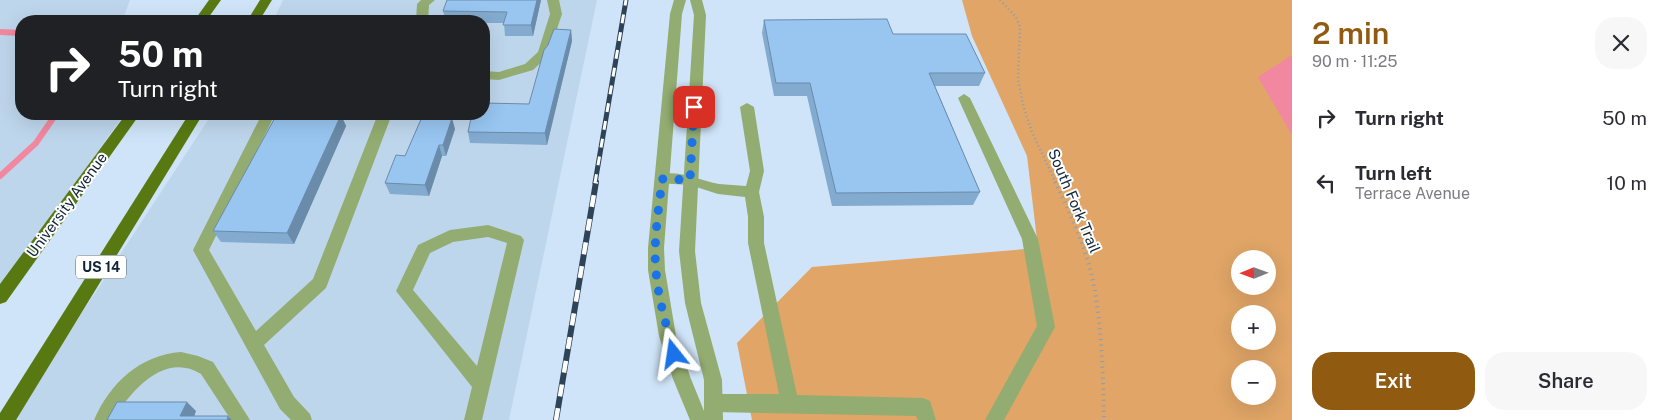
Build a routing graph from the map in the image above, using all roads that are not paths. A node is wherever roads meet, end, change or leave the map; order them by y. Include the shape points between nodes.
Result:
1 (215, 0) edge
2 (266, 0) edge
3 (429, 0) edge
4 (553, 0) edge
5 (680, 0) edge
6 (696, 0) edge
7 (204, 15) edge
8 (257, 15) edge
9 (422, 15) edge
10 (490, 75) edge
11 (964, 98) dead end
12 (747, 107) dead end
13 (129, 120) edge
14 (192, 120) edge
15 (265, 120) edge
16 (383, 120) edge
17 (662, 179) junction
18 (690, 180) junction
19 (752, 192) junction
20 (0, 297) edge
21 (254, 343) junction
22 (482, 384) junction
23 (790, 404) junction
24 (714, 412) edge
25 (6, 420) edge
26 (103, 420) edge
27 (241, 420) edge
28 (303, 420) edge
29 (473, 420) edge
30 (699, 420) edge
31 (927, 420) edge
32 (994, 420) edge

1 - 7 main road
2 - 8 main road
3 - 9 street via 423,4
4 - 10 street via 556,14 544,53 530,66 499,76
5 - 17 street via 676,14
6 - 18 street via 700,15
11 - 32 street via 1030,239 1046,326
12 - 19 street via 757,171
13 - 20 main road, University Avenue
14 - 25 main road, US 14
15 - 21 street via 201,250
16 - 21 street via 320,283
17 - 18 street
17 - 30 street via 656,271 661,306 683,386
18 - 19 street via 718,189
18 - 24 street via 688,272 713,380
19 - 23 street via 756,243
21 - 28 street via 287,404
22 - 22 street via 516,240 488,231 450,236 424,248 404,291
22 - 29 street
23 - 24 street via 755,402
23 - 31 street via 924,407
26 - 27 street via 134,378 158,362 175,360 189,361 207,369

